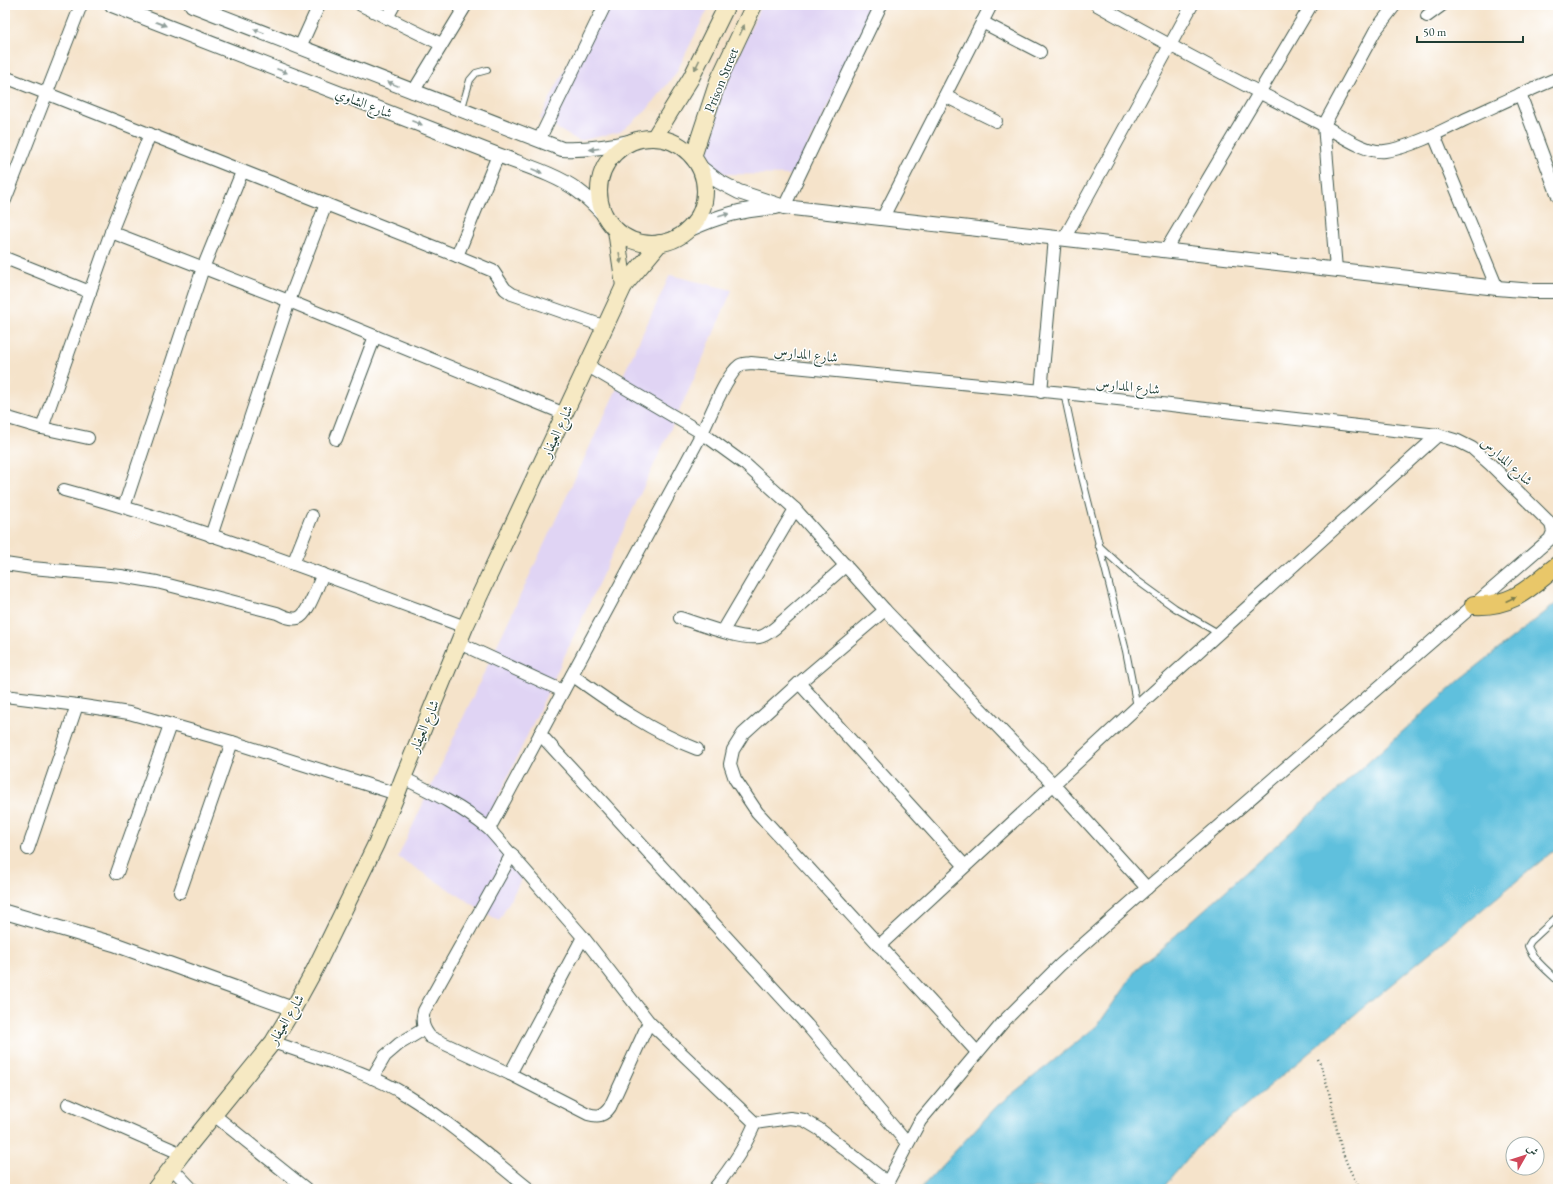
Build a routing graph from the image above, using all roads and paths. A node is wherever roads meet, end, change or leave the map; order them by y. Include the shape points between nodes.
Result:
1 (81, 5) edge
2 (112, 5) edge
3 (192, 5) edge
4 (319, 5) edge
5 (360, 5) edge
6 (394, 5) edge
7 (466, 5) edge
8 (605, 5) edge
9 (727, 5) edge
10 (754, 5) edge
11 (881, 5) edge
12 (991, 5) edge
13 (1097, 5) edge
14 (1192, 5) edge
15 (1311, 5) edge
16 (1395, 5) edge
17 (1442, 5) edge
18 (1427, 16) dead end
19 (387, 18) junction
20 (982, 22) junction
21 (441, 44) junction
22 (1169, 46) junction
23 (300, 47) junction
24 (1040, 52) dead end
25 (486, 70) dead end
26 (5, 78) edge
27 (1558, 78) edge
28 (413, 92) junction
29 (47, 93) junction
30 (1259, 93) junction
31 (1520, 94) junction
32 (945, 96) junction
33 (461, 110) junction
34 (996, 121) dead end
35 (1324, 125) junction
36 (150, 134) junction
37 (1434, 134) junction
38 (654, 138) junction
39 (539, 140) junction
40 (633, 141) junction
41 (498, 155) junction
42 (696, 162) junction
43 (242, 172) junction
44 (1558, 196) edge
45 (5, 200) edge
46 (326, 204) junction
47 (784, 207) junction
48 (882, 218) junction
49 (611, 223) junction
50 (688, 230) junction
51 (111, 232) junction
52 (1060, 238) junction
53 (660, 244) junction
54 (1166, 250) junction
55 (457, 256) junction
56 (5, 258) edge
57 (203, 268) junction
58 (1336, 269) junction
59 (624, 286) junction
60 (1497, 288) junction
61 (1558, 291) edge
62 (90, 292) junction
63 (289, 301) junction
64 (606, 328) junction
65 (374, 336) junction
66 (588, 366) junction
67 (1040, 392) junction
68 (1064, 394) junction
69 (565, 414) junction
70 (5, 417) edge
71 (42, 428) junction
72 (702, 433) junction
73 (1438, 435) junction
74 (88, 438) dead end
75 (336, 438) dead end
76 (64, 490) dead end
77 (124, 507) junction
78 (795, 509) junction
79 (312, 516) dead end
80 (211, 536) junction
81 (1098, 545) junction
82 (5, 564) edge
83 (293, 564) junction
84 (846, 565) junction
85 (1558, 565) edge
86 (323, 574) junction
87 (1474, 605) junction
88 (885, 610) junction
89 (680, 618) dead end
90 (465, 628) junction
91 (723, 631) junction
92 (1218, 634) junction
93 (459, 643) junction
94 (572, 675) junction
95 (799, 683) junction
96 (563, 691) junction
97 (5, 696) edge
98 (77, 705) junction
99 (1137, 707) junction
100 (170, 725) junction
101 (540, 734) junction
102 (232, 742) junction
103 (697, 749) dead end
104 (403, 778) junction
105 (1053, 784) junction
106 (397, 794) junction
107 (489, 829) junction
108 (28, 849) dead end
109 (512, 854) junction
110 (965, 866) junction
111 (117, 873) dead end
112 (1147, 888) junction
113 (180, 892) dead end
114 (5, 912) edge
115 (1558, 916) edge
116 (583, 938) junction
117 (880, 946) junction
118 (1558, 981) edge
119 (293, 1009) junction
120 (649, 1022) junction
121 (424, 1029) junction
122 (273, 1042) junction
123 (978, 1052) junction
124 (1318, 1059) dead end
125 (510, 1074) junction
126 (372, 1078) junction
127 (68, 1104) dead end
128 (214, 1115) junction
129 (755, 1123) junction
130 (907, 1143) junction
131 (182, 1154) junction
132 (171, 1167) junction
133 (886, 1186) edge
134 (155, 1189) edge
135 (192, 1189) edge
136 (306, 1189) edge
137 (529, 1189) edge
138 (714, 1189) edge
139 (1360, 1189) edge

1 - 29 street
2 -> 41 street, شارع الشاوي
23 -> 3 street, شارع الشاوي
4 - 23 street
5 - 19 street
6 - 19 street
7 - 21 street
8 - 39 street
9 -> 38 main road, Prison Street via 690,78
42 -> 10 main road, Prison Street via 718,81
11 - 47 street
12 - 20 street
13 - 22 street
14 - 22 street
15 - 30 street
16 - 35 street via 1375,31
17 - 18 street
19 - 21 street
20 - 24 street
20 - 32 street
21 - 28 street
22 - 30 street
22 - 52 street
28 -> 23 street, شارع الشاوي
25 - 33 lane via 476,73 470,80
26 - 29 street
27 - 31 street
28 - 33 street, شارع الشاوي
29 - 36 street
29 - 45 street
30 - 35 street
30 - 54 street
31 - 37 street
31 - 44 street
32 - 34 street
32 - 48 street
33 - 39 street, شارع الشاوي
35 - 37 street via 1374,151 1398,148
35 - 58 street
36 - 43 street
36 - 51 street
37 - 60 street
38 - 40 main road
38 - 42 main road via 668,140 682,147
40 -> 39 street, شارع الشاوي via 586,150 562,149
40 - 49 main road via 617,150 606,164 600,182 600,200
41 -> 49 street, شارع الشاوي via 576,189
41 - 55 street
42 - 47 street via 718,181 739,192
42 - 50 main road via 705,184 704,201 699,216
43 - 46 street
43 - 57 street
46 - 55 street
46 - 63 street
47 - 48 street
50 -> 47 street via 732,213
48 - 52 street
49 - 53 main road via 629,239
49 -> 59 main road
50 - 53 main road via 675,239
51 - 57 street
51 - 62 street
52 - 54 street
52 - 67 street
53 - 59 main road, شارع العيفار
54 - 58 street
55 - 64 street via 492,271 505,289 512,294
56 - 62 street
57 - 63 street
57 - 77 street
58 - 60 street
59 - 64 main road, شارع العيفار
60 - 61 street
62 - 71 street
63 - 65 street
63 - 80 street
64 - 66 main road, شارع العيفار
65 - 69 street
65 - 75 street
66 - 69 main road, شارع العيفار
66 - 72 street
67 - 68 street, شارع المدارس
67 - 72 street, شارع المدارس via 751,363 740,364 727,381
68 - 73 street, شارع المدارس
68 - 81 lane
69 - 90 main road, شارع العيفار
70 - 71 street
71 - 74 street
72 - 78 street via 746,465
72 - 94 street
73 - 87 street, شارع المدارس via 1472,448 1546,518 1553,532 1550,539
73 - 92 street
76 - 77 street
77 - 80 street
78 - 84 street
78 - 91 street
79 - 83 street
80 - 83 street
81 - 92 lane via 1135,579 1175,608
81 - 99 lane via 1126,651
82 - 86 street via 157,582 290,618 299,618 306,612
83 - 86 street
84 - 88 street
84 - 91 street via 766,634 759,637 744,636
87 -> 85 main road via 1486,606 1515,598
86 - 90 street
87 - 112 street
88 - 95 street
88 - 105 street
89 - 91 street
90 - 93 main road, شارع العيفار
92 - 99 street
93 - 96 street
93 - 104 main road, شارع العيفار
94 - 96 street
94 - 103 street via 609,702
95 - 110 street
95 - 117 street via 743,734 733,750 730,764 735,779 757,812
96 - 101 street
97 - 98 street
98 - 100 street via 129,713
98 - 108 street
99 - 105 street
100 - 102 street
100 - 111 street
101 - 107 street
101 - 130 street via 807,1025
102 - 106 street
102 - 113 street
104 - 106 main road, شارع العيفار
104 - 107 street via 456,805
105 - 110 street
105 - 112 street
106 - 119 main road, شارع العيفار via 376,844
107 - 109 street
109 - 116 street
109 - 121 street via 424,1011
110 - 117 street
112 - 123 street via 1050,975 1005,1020
114 - 119 street via 114,944
115 - 118 lane via 1528,946
116 - 120 street
116 - 125 street
117 - 123 street
119 - 122 main road, شارع العيفار
120 - 125 street via 610,1107 602,1115 588,1114
120 - 129 street
121 - 125 street via 430,1037 439,1042
121 - 126 street via 385,1056
122 - 126 street
122 - 128 main road, شارع العيفار
123 - 130 street via 920,1121
124 - 139 path via 1328,1086 1347,1163
126 - 137 street via 405,1094 429,1110
127 - 131 street
128 - 131 main road, شارع العيفار
128 - 136 street
129 - 133 street via 790,1118 804,1120 819,1128
129 - 138 street via 735,1162
130 - 133 street
131 - 132 main road, شارع العيفار
132 - 134 main road, شارع العيفار
132 - 135 street

